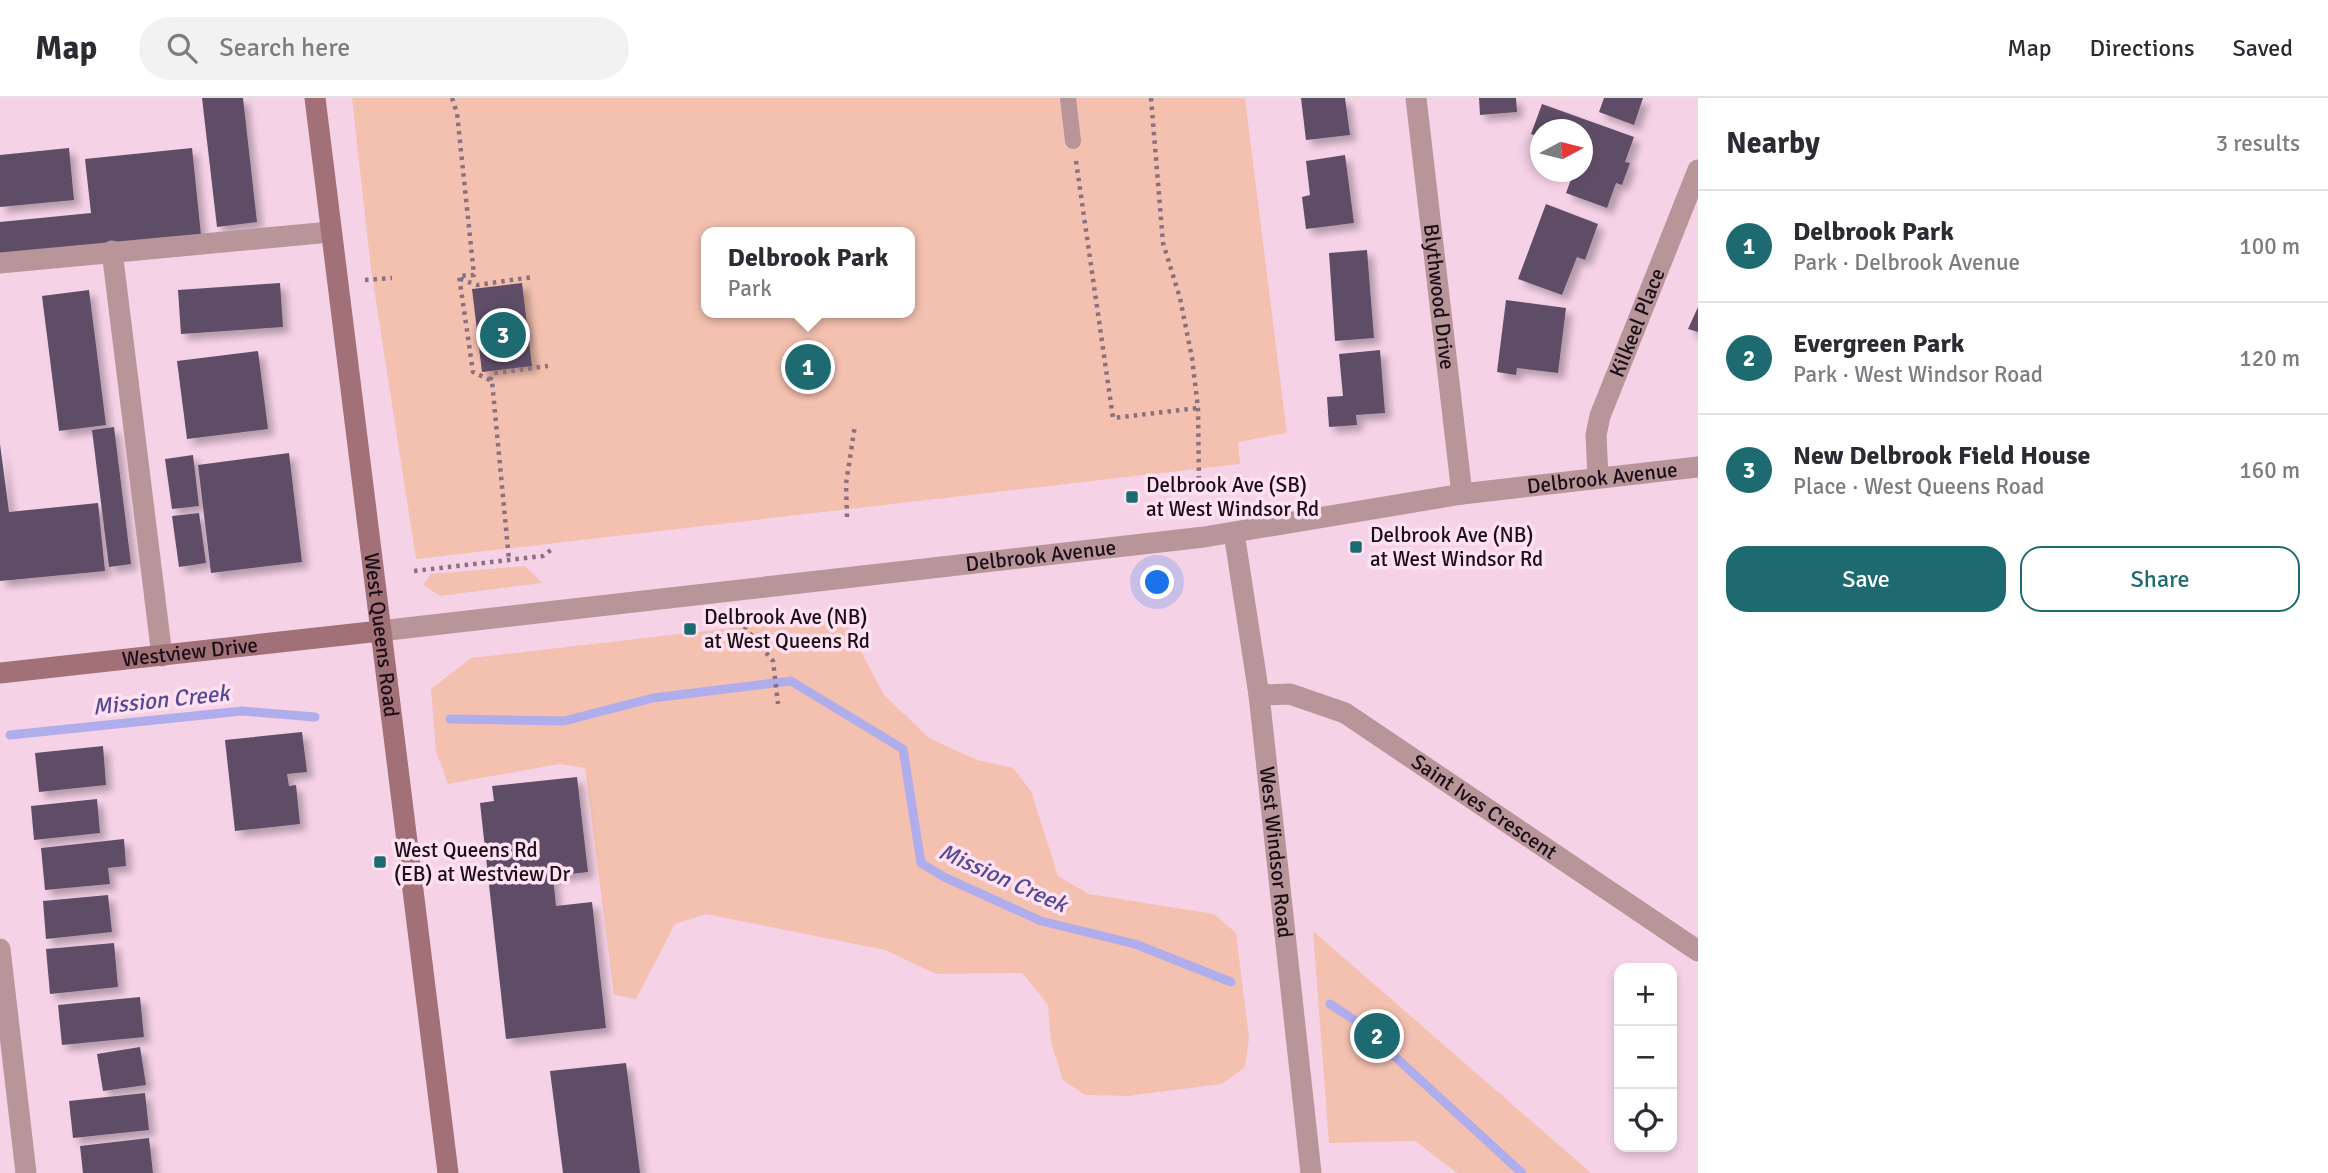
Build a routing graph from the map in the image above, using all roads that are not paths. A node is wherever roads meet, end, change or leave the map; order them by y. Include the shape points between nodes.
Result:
1 (315, 98) edge
2 (1068, 98) edge
3 (1416, 98) edge
4 (1073, 141) road end
5 (1698, 170) edge
6 (330, 232) junction
7 (112, 251) junction
8 (0, 263) edge
9 (1698, 467) edge
10 (1598, 478) junction
11 (1462, 494) junction
12 (1234, 533) junction
13 (380, 631) junction
14 (162, 656) junction
15 (0, 673) edge
16 (1259, 695) junction
17 (0, 949) edge
18 (1698, 951) edge
19 (26, 1173) edge
20 (448, 1173) edge
21 (1311, 1173) edge

1 - 6 main road, West Queens Road
2 - 4 lane
3 - 11 street, Blythwood Drive
5 - 10 street, Kilkeel Place via 1600,416
6 - 7 street
6 - 13 main road, West Queens Road
7 - 8 street
7 - 14 street
9 - 10 street, Delbrook Avenue
10 - 11 street, Delbrook Avenue
11 - 12 street, Delbrook Avenue
12 - 13 street, Delbrook Avenue
12 - 16 street, West Windsor Road
13 - 14 main road, Westview Drive
13 - 20 main road, West Queens Road
14 - 15 main road, Westview Drive
16 - 18 street, Saint Ives Crescent via 1290,694 1345,713
16 - 21 street, West Windsor Road
17 - 19 street

